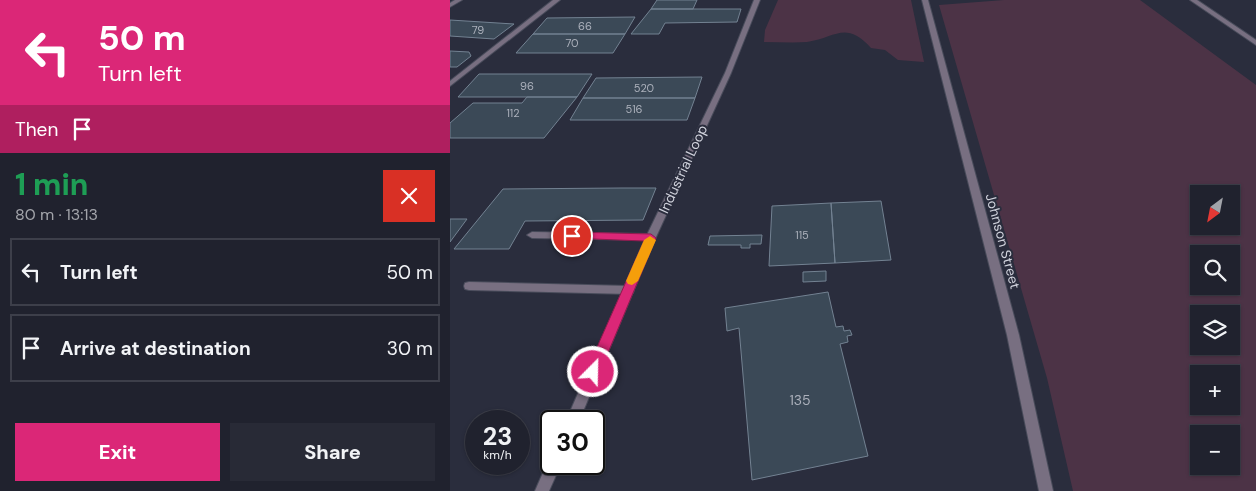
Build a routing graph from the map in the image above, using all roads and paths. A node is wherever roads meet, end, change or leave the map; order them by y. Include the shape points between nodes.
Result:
1 (459, 0) edge
2 (557, 0) edge
3 (758, 0) edge
4 (925, 0) edge
5 (1193, 0) edge
6 (450, 5) edge
7 (1256, 43) edge
8 (450, 84) edge
9 (532, 235) dead end
10 (651, 238) junction
11 (469, 286) dead end
12 (629, 290) junction
13 (577, 410) edge
14 (549, 475) edge
15 (542, 491) edge
16 (1046, 491) edge

1 - 6 street
2 - 8 street
3 - 10 street, Industrial Loop via 728,74
4 - 16 street, Johnson Street via 1013,335
5 - 7 street
9 - 10 street
10 - 12 street, Industrial Loop
11 - 12 street
12 - 13 street, Industrial Loop
14 - 15 street

